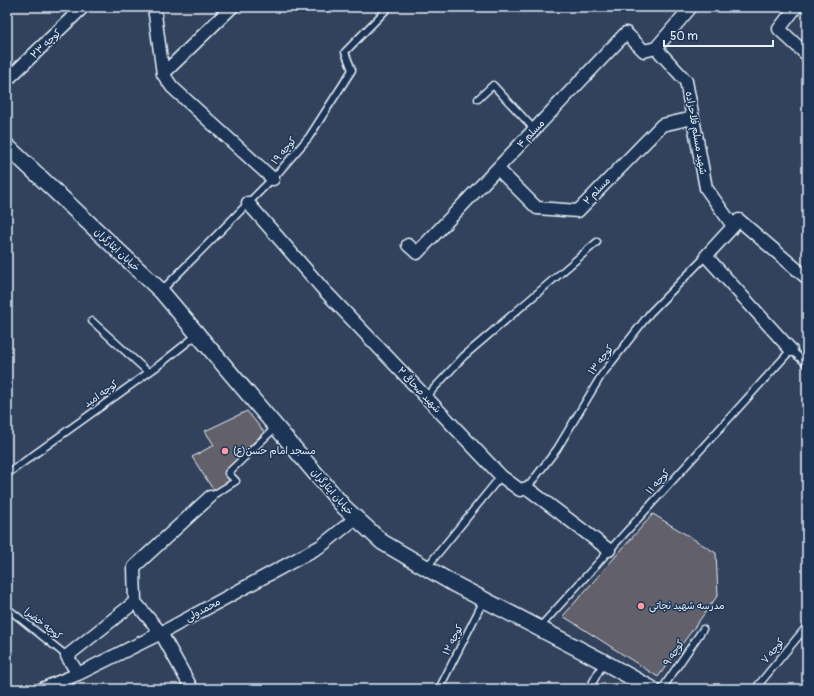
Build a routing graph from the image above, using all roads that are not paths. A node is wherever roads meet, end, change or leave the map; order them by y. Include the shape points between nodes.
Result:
1 (83, 7) edge
2 (154, 7) edge
3 (232, 7) edge
4 (389, 7) edge
5 (691, 7) edge
6 (796, 7) edge
7 (656, 48) junction
8 (807, 55) edge
9 (163, 74) junction
10 (7, 80) edge
11 (478, 99) dead end
12 (693, 118) junction
13 (535, 130) junction
14 (7, 146) edge
15 (498, 169) junction
16 (273, 179) junction
17 (248, 204) junction
18 (733, 226) junction
19 (597, 242) dead end
20 (408, 245) dead end
21 (706, 256) junction
22 (807, 278) edge
23 (161, 291) junction
24 (92, 321) dead end
25 (198, 334) junction
26 (791, 350) junction
27 (807, 364) edge
28 (148, 372) junction
29 (426, 397) junction
30 (277, 427) junction
31 (7, 474) edge
32 (500, 476) junction
33 (527, 488) junction
34 (210, 497) joint
35 (356, 518) junction
36 (609, 550) junction
37 (426, 568) junction
38 (484, 600) junction
39 (135, 602) junction
40 (7, 608) edge
41 (807, 626) edge
42 (539, 628) junction
43 (702, 629) dead end
44 (161, 633) junction
45 (67, 656) junction
46 (604, 662) junction
47 (78, 674) junction
48 (42, 689) edge
49 (192, 689) edge
50 (439, 689) edge
51 (589, 689) edge
52 (652, 689) edge
53 (662, 689) edge
54 (755, 689) edge

1 - 10 street, کوچه ۲۳
2 - 9 street
3 - 9 street
4 - 16 lane, کوچه ۱۹ via 345,52 352,70 309,137
5 - 7 street
6 - 8 street via 779,29
7 - 12 street, شهید مسلم فلاحزاده via 686,81
7 - 13 street, مسلم ۴ via 644,51 626,33
9 - 16 street via 172,87
11 - 13 lane via 493,85
12 - 15 street, مسلم ۲ via 662,125 578,211 537,208
12 - 18 street, شهید مسلم فلاحزاده via 706,188
13 - 15 street, مسلم ۴
14 - 23 street, خیابان ایثارگران
15 - 20 street, مسلم ۴ via 417,253
16 - 17 lane, کوچه ۱۹
17 - 23 lane, کوچه ۱۹
17 - 29 street, شهید صحافی ۲ via 323,289
18 - 21 street
18 - 22 street via 739,220
19 - 29 lane via 464,356
21 - 26 street
21 - 33 lane, کوچه ۱۳ via 650,313 601,376 557,449
23 - 25 street, خیابان ایثارگران
24 - 28 lane
25 - 28 lane, کوچه امید
25 - 30 street, خیابان ایثارگران
26 - 27 lane
26 - 36 lane, کوچه ۱۱
28 - 31 lane, کوچه امید
29 - 32 street, شهید صحافی ۲
30 - 34 lane via 228,473 236,482
30 - 35 street, خیابان ایثارگران via 344,508
32 - 33 street, شهید صحافی ۲ via 520,490
32 - 37 lane
33 - 36 street, شهید صحافی ۲
34 - 39 street via 134,567
35 - 37 street, خیابان ایثارگران via 382,542
35 - 44 street, محمدولی via 321,546
36 - 42 lane, کوچه ۱۱
37 - 38 street, خیابان ایثارگران
38 - 42 street, خیابان ایثارگران
38 - 50 lane, کوچه ۱۲
39 - 44 street
39 - 45 street
40 - 45 lane, کوچه خضرا
41 - 54 lane, کوچه ۷
42 - 46 street, خیابان ایثارگران
43 - 53 lane, کوچه ۹
44 - 47 street, محمدولی
44 - 49 street
45 - 47 street
46 - 51 lane
46 - 52 street, خیابان ایثارگران
47 - 48 street, محمدولی

